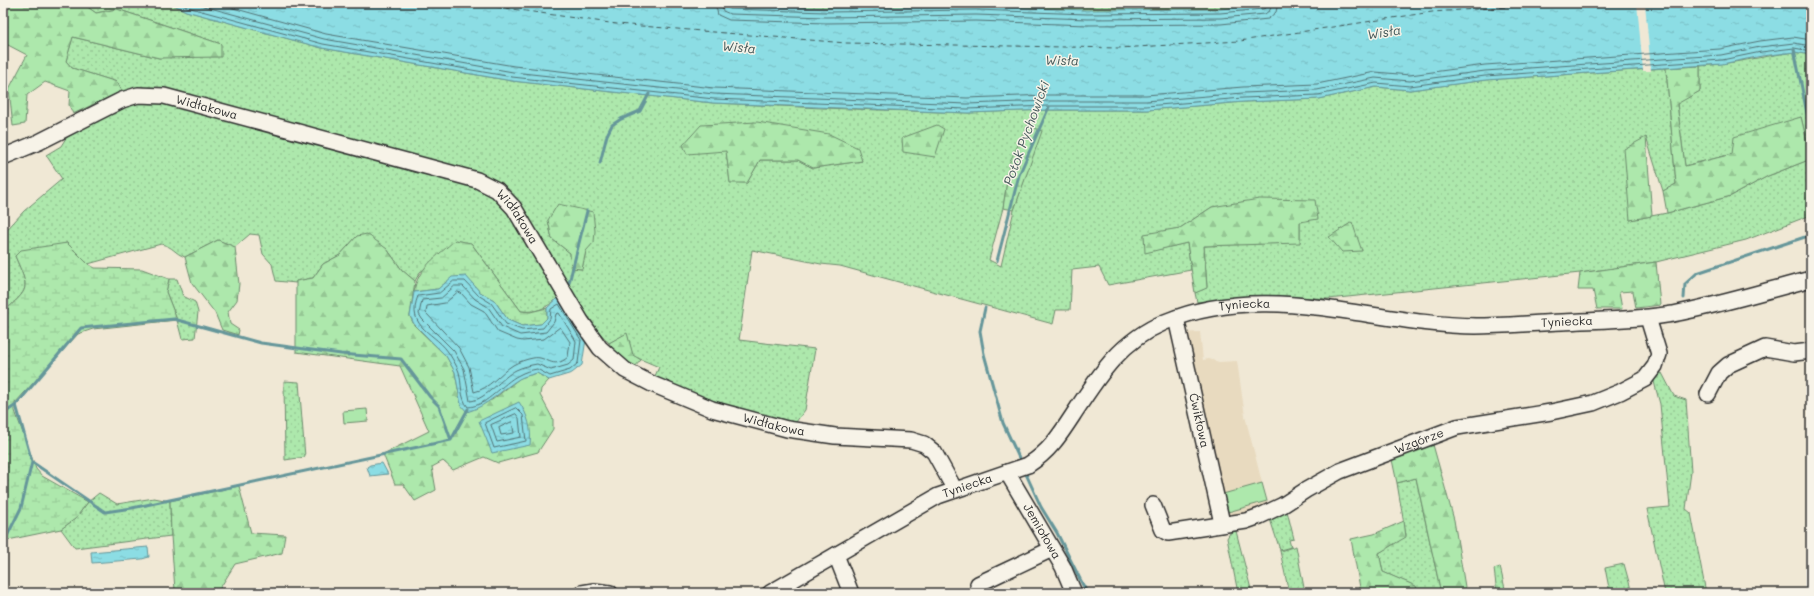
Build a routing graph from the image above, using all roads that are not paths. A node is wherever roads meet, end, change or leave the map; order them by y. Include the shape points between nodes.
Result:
1 (3, 157) edge
2 (1811, 279) edge
3 (1176, 318) junction
4 (1648, 318) junction
5 (1811, 351) edge
6 (1708, 394) dead end
7 (1007, 472) junction
8 (955, 490) junction
9 (1153, 505) dead end
10 (1222, 524) junction
11 (1052, 549) junction
12 (836, 555) junction
13 (978, 584) dead end
14 (582, 593) edge
15 (610, 593) edge
16 (770, 593) edge
17 (851, 593) edge
18 (1074, 593) edge

1 - 8 street, Widłakowa via 39,142 122,100 150,94 251,118 476,180 497,190 514,208 600,348 625,370 712,410 834,436 911,440 924,444 934,452
2 - 4 street, Tyniecka via 1699,308
3 - 4 street, Tyniecka via 1207,310 1289,304 1438,324 1476,326
3 - 7 street, Tyniecka via 1140,334 1120,351 1099,376 1050,448 1028,465
3 - 10 street, Ćwikłowa
4 - 10 street, Wzgórze via 1659,354 1655,366 1645,379 1620,392 1586,405 1457,427 1340,471 1260,516
5 - 6 street via 1794,353 1765,348 1728,365 1719,373
7 - 8 street, Tyniecka
7 - 11 street, Jemiołowa
8 - 12 street, Tyniecka via 918,507
9 - 10 street, Wzgórze via 1163,530 1168,533
11 - 13 street
11 - 18 street, Jemiołowa
12 - 16 street, Tyniecka
12 - 17 street
14 - 15 street

